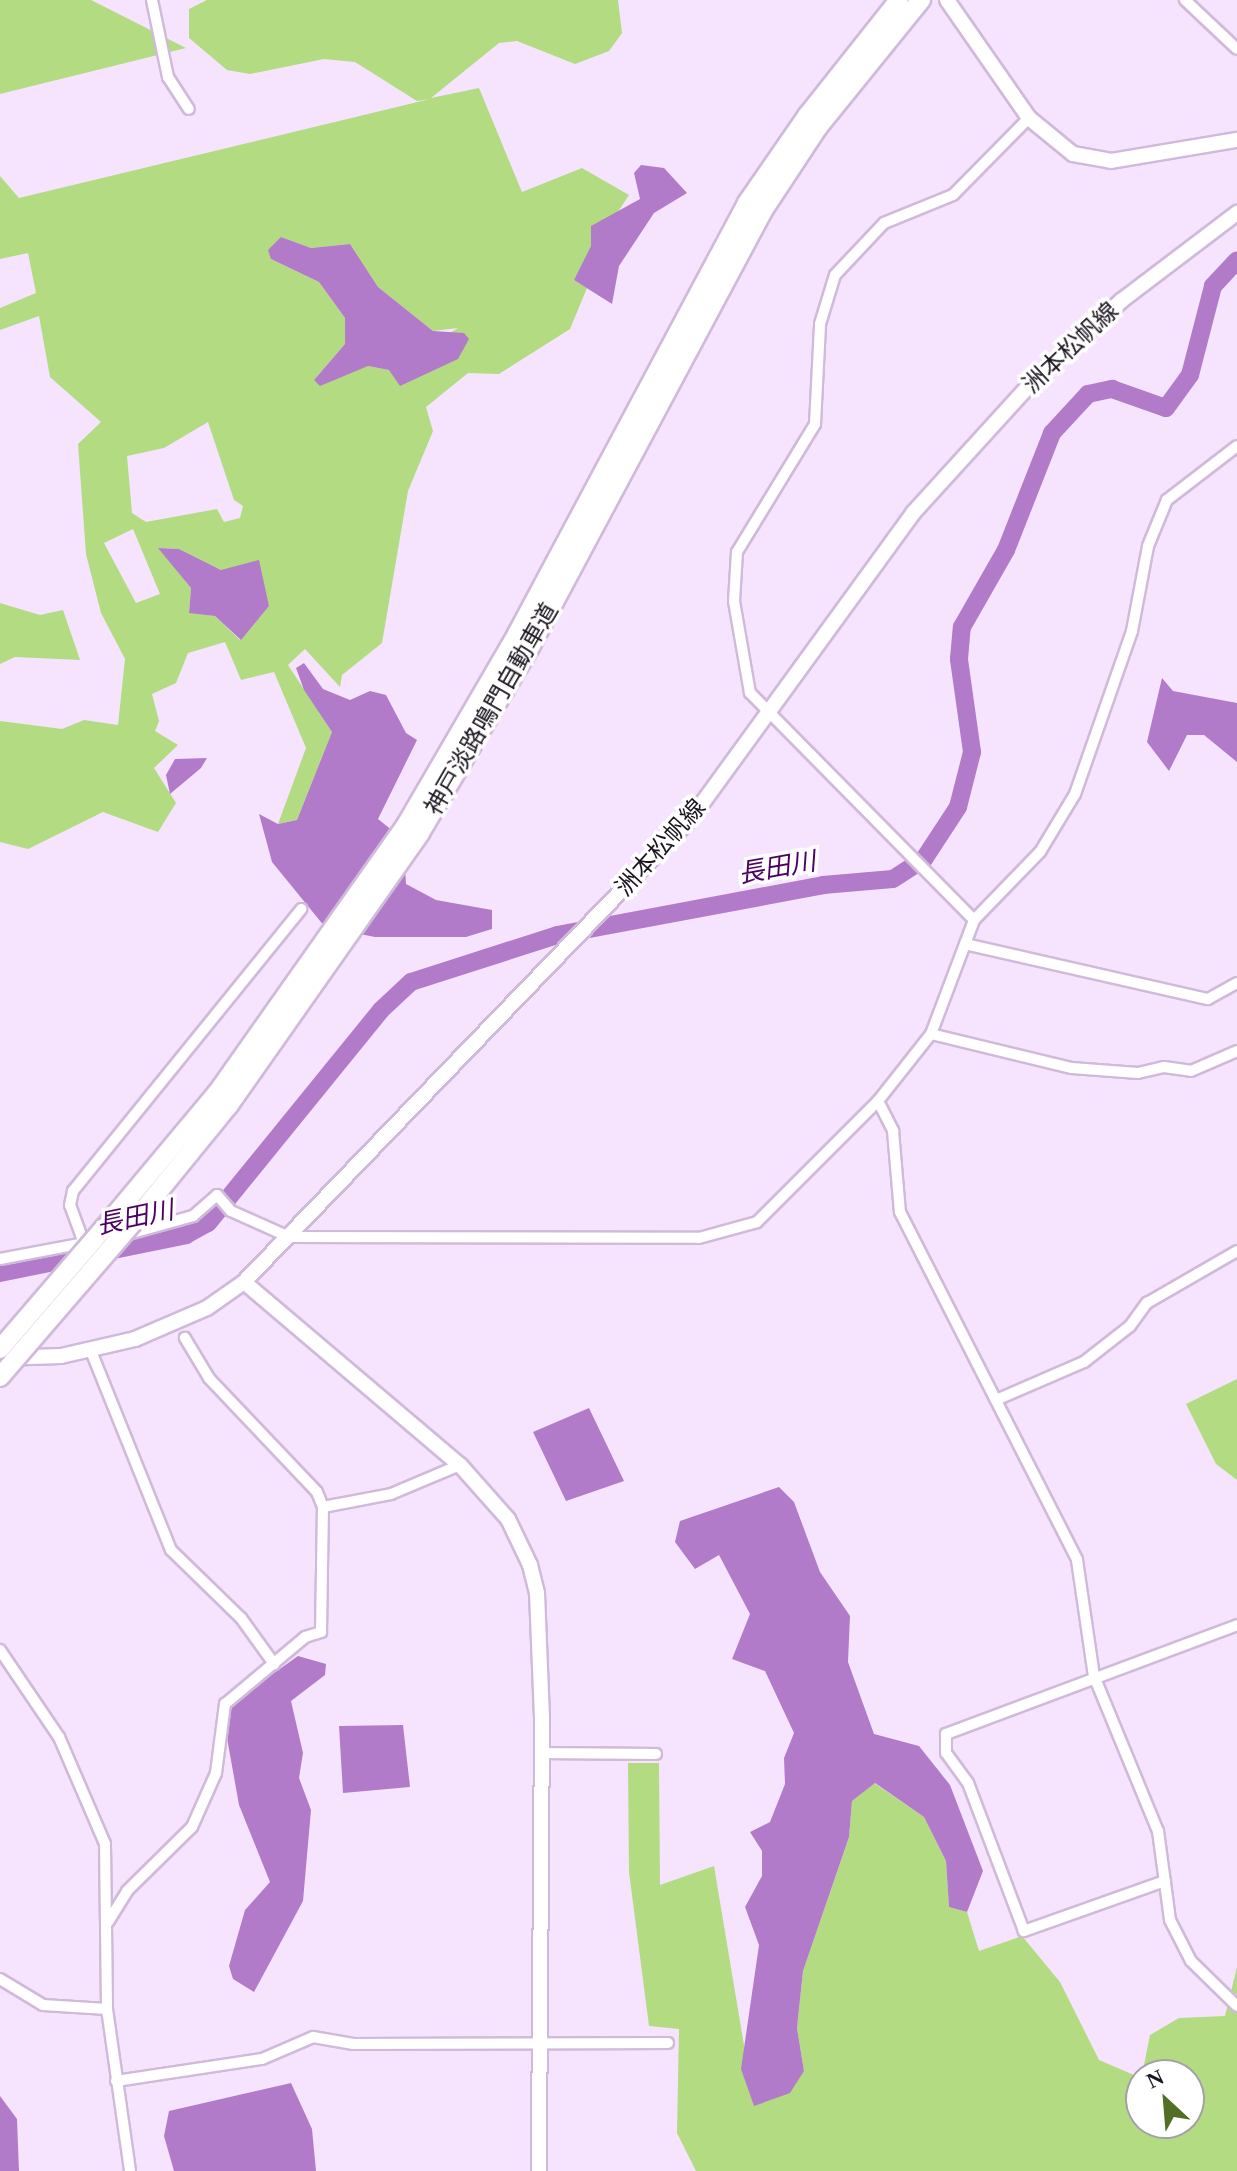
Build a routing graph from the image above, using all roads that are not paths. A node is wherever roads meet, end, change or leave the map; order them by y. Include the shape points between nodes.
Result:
1 (152, 0) edge
2 (899, 0) edge
3 (921, 0) edge
4 (947, 0) edge
5 (1185, 0) edge
6 (1237, 49) edge
7 (189, 109) dead end
8 (1029, 118) junction
9 (1237, 140) edge
10 (1237, 213) edge
11 (1237, 446) edge
12 (770, 714) junction
13 (413, 829) junction
14 (301, 909) dead end
15 (974, 920) junction
16 (965, 944) junction
17 (326, 960) junction
18 (1237, 983) edge
19 (931, 1034) junction
20 (1237, 1051) edge
21 (878, 1101) junction
22 (289, 1237) junction
23 (84, 1243) junction
24 (1237, 1251) edge
25 (0, 1259) edge
26 (244, 1282) junction
27 (185, 1338) dead end
28 (0, 1349) edge
29 (91, 1351) junction
30 (0, 1358) edge
31 (0, 1377) edge
32 (996, 1400) junction
33 (460, 1465) junction
34 (323, 1507) junction
35 (1237, 1625) edge
36 (0, 1650) edge
37 (274, 1664) junction
38 (1094, 1676) junction
39 (542, 1753) junction
40 (656, 1754) dead end
41 (1165, 1881) junction
42 (108, 1922) junction
43 (0, 1979) edge
44 (1237, 2006) edge
45 (107, 2009) junction
46 (540, 2042) junction
47 (668, 2043) dead end
48 (116, 2081) junction
49 (130, 2171) edge
50 (539, 2171) edge

1 - 7 street via 168,77
2 - 13 highway, 神戸淡路鳴門自動車道 via 807,116 747,203
3 - 13 highway, 神戸淡路鳴門自動車道 via 818,127 762,212 531,645
4 - 8 main road
5 - 6 street
8 - 9 main road via 1050,139 1091,160
8 - 12 street via 953,195 884,223 835,275 820,324 815,424 737,552 734,601 743,627 744,675 750,693
10 - 12 main road, 洲本松帆線 via 1121,301 1034,380 913,513
11 - 15 street via 1167,500 1148,546 1132,631 1075,794 1040,852
12 - 15 street
12 - 22 main road, 洲本松帆線 via 693,816
13 - 17 highway, 神戸淡路鳴門自動車道
14 - 23 street via 283,923 73,1191 70,1205
15 - 16 street
16 - 18 street via 1208,999
16 - 19 street
17 - 28 highway, 神戸淡路鳴門自動車道, bridge
17 - 31 highway, 神戸淡路鳴門自動車道, bridge via 136,1219
19 - 20 street via 1072,1068 1138,1073 1164,1067 1191,1071
19 - 21 street
21 - 22 street via 757,1222 714,1236
21 - 32 street via 893,1131 900,1212
22 - 23 street via 231,1211 217,1195 193,1216
22 - 26 main road, 洲本松帆線
23 - 25 street
24 - 32 street via 1147,1303 1130,1326 1084,1362
26 - 29 main road, 洲本松帆線 via 178,1323
26 - 33 main road
27 - 34 street via 209,1378 300,1471
29 - 30 main road, 洲本松帆線
29 - 37 street via 171,1550 241,1618
32 - 38 street via 1077,1560
33 - 34 street via 391,1494
33 - 39 main road via 508,1519 530,1565 537,1593
34 - 37 street via 321,1632
35 - 38 street
36 - 42 street via 59,1737 105,1844
37 - 42 street via 222,1710 216,1773 192,1827 127,1891
38 - 41 street via 1147,1795
38 - 41 street via 952,1729 946,1753 968,1783 1024,1931
39 - 40 street
39 - 46 main road
41 - 44 street via 1170,1920 1184,1950
42 - 45 street
43 - 45 street via 43,2005
45 - 48 street
46 - 47 street
46 - 48 street via 353,2044 313,2037 262,2059
46 - 50 main road
48 - 49 street

